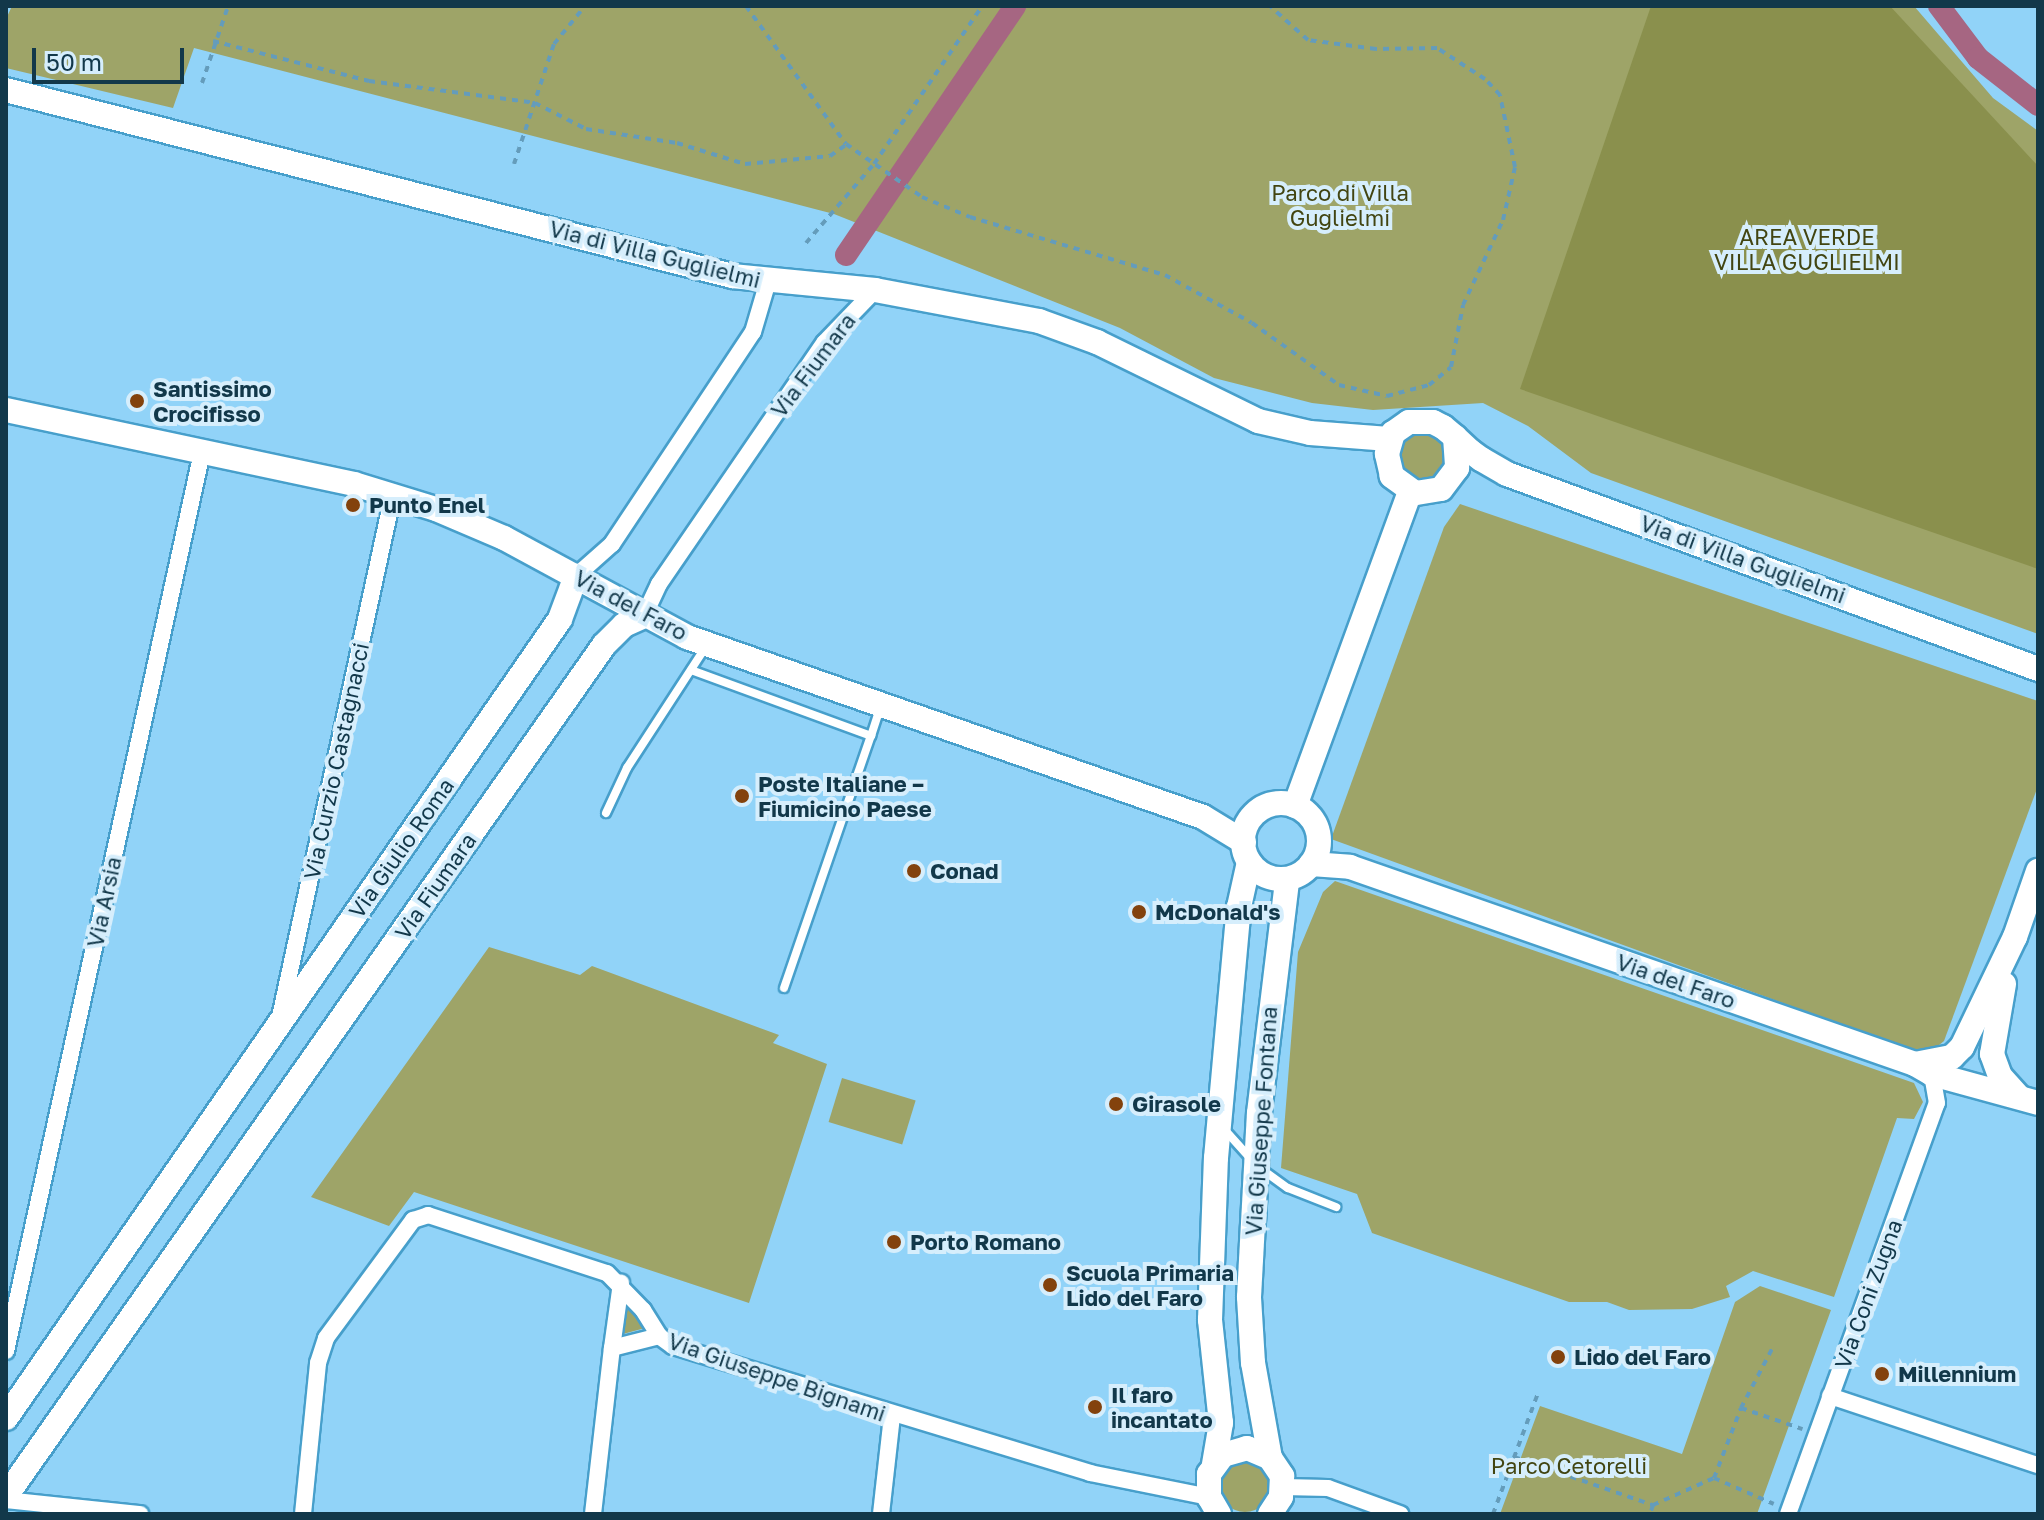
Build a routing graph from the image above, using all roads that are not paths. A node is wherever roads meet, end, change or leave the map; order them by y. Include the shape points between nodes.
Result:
1 (6, 90) edge
2 (768, 281) junction
3 (875, 290) junction
4 (6, 410) edge
5 (1455, 437) junction
6 (1389, 439) junction
7 (202, 452) junction
8 (1410, 491) junction
9 (393, 495) junction
10 (576, 576) junction
11 (644, 616) junction
12 (707, 644) junction
13 (2038, 669) edge
14 (691, 670) junction
15 (881, 706) junction
16 (871, 736) junction
17 (1295, 806) junction
18 (606, 813) dead end
19 (1247, 852) junction
20 (1311, 864) junction
21 (2038, 871) edge
22 (1287, 880) junction
23 (2015, 937) junction
24 (784, 988) dead end
25 (277, 1027) junction
26 (1924, 1069) junction
27 (2028, 1100) edge
28 (1218, 1123) junction
29 (1255, 1163) junction
30 (1336, 1207) dead end
31 (621, 1283) junction
32 (659, 1336) junction
33 (7, 1346) edge
34 (612, 1348) junction
35 (1830, 1396) junction
36 (8, 1410) edge
37 (892, 1416) junction
38 (1270, 1458) junction
39 (1214, 1464) junction
40 (2038, 1465) edge
41 (6, 1498) edge
42 (1276, 1505) edge
43 (1214, 1506) edge
44 (1789, 1512) edge
45 (140, 1514) edge
46 (303, 1514) edge
47 (593, 1514) edge
48 (881, 1514) edge
49 (1400, 1514) edge

1 - 2 street, Via di Villa Guglielmi
2 - 3 street, Via di Villa Guglielmi
2 - 10 street, Via Giulio Roma via 753,332 612,544
3 - 6 street, Via di Villa Guglielmi via 1062,327 1216,404 1272,425
3 - 11 street, Via Fiumara via 825,342 656,589
4 - 7 street, Via del Faro
5 - 6 street via 1433,422 1416,421
5 - 8 street via 1458,462 1451,480 1433,492
5 - 13 street, Via di Villa Guglielmi via 1507,474
6 - 8 street via 1389,470
7 - 9 street, Via del Faro
7 - 33 street, Via Arsia
8 - 17 street
9 - 10 street, Via del Faro via 492,532
9 - 25 street, Via Curzio Castagnacci
10 - 11 street, Via del Faro
10 - 25 street, Via Giulio Roma via 560,619
11 - 12 street, Via del Faro
11 - 41 street, Via Fiumara via 624,625 604,645
12 - 14 lane
12 - 15 street, Via del Faro
14 - 16 lane
14 - 18 lane via 627,768
15 - 16 lane
15 - 19 street, Via del Faro via 1203,817
16 - 24 lane
17 - 19 street via 1276,803 1260,809
17 - 20 street via 1317,831
19 - 22 street via 1262,874
19 - 28 street, Via Giuseppe Fontana
20 - 22 street
20 - 26 street, Via del Faro via 1350,867
21 - 23 street
22 - 29 street, Via Giuseppe Fontana via 1275,949
23 - 26 street via 1962,1047
23 - 27 street via 1992,1054 2000,1076
25 - 36 street, Via Giulio Roma
26 - 27 street, Via del Faro via 1998,1096
26 - 35 street, Via Coni Zugna via 1937,1103
28 - 29 lane
28 - 39 street, Via Giuseppe Fontana via 1210,1320 1221,1431
29 - 30 lane via 1288,1188
29 - 38 street, Via Giuseppe Fontana via 1250,1336
31 - 32 street, Via Giuseppe Bignami
31 - 34 street
31 - 46 street, Via Giuseppe Bignami via 607,1273 442,1217 413,1220 326,1338 318,1363
32 - 34 street
32 - 37 street, Via Giuseppe Bignami via 673,1346
34 - 47 street
35 - 40 street
35 - 44 street, Via Coni Zugna
37 - 43 street, Via Giuseppe Bignami
37 - 48 street
38 - 39 street via 1247,1448 1223,1455
38 - 42 street, Via Giuseppe Fontana
39 - 43 street, Via Giuseppe Fontana
41 - 45 street
42 - 49 street via 1328,1488

